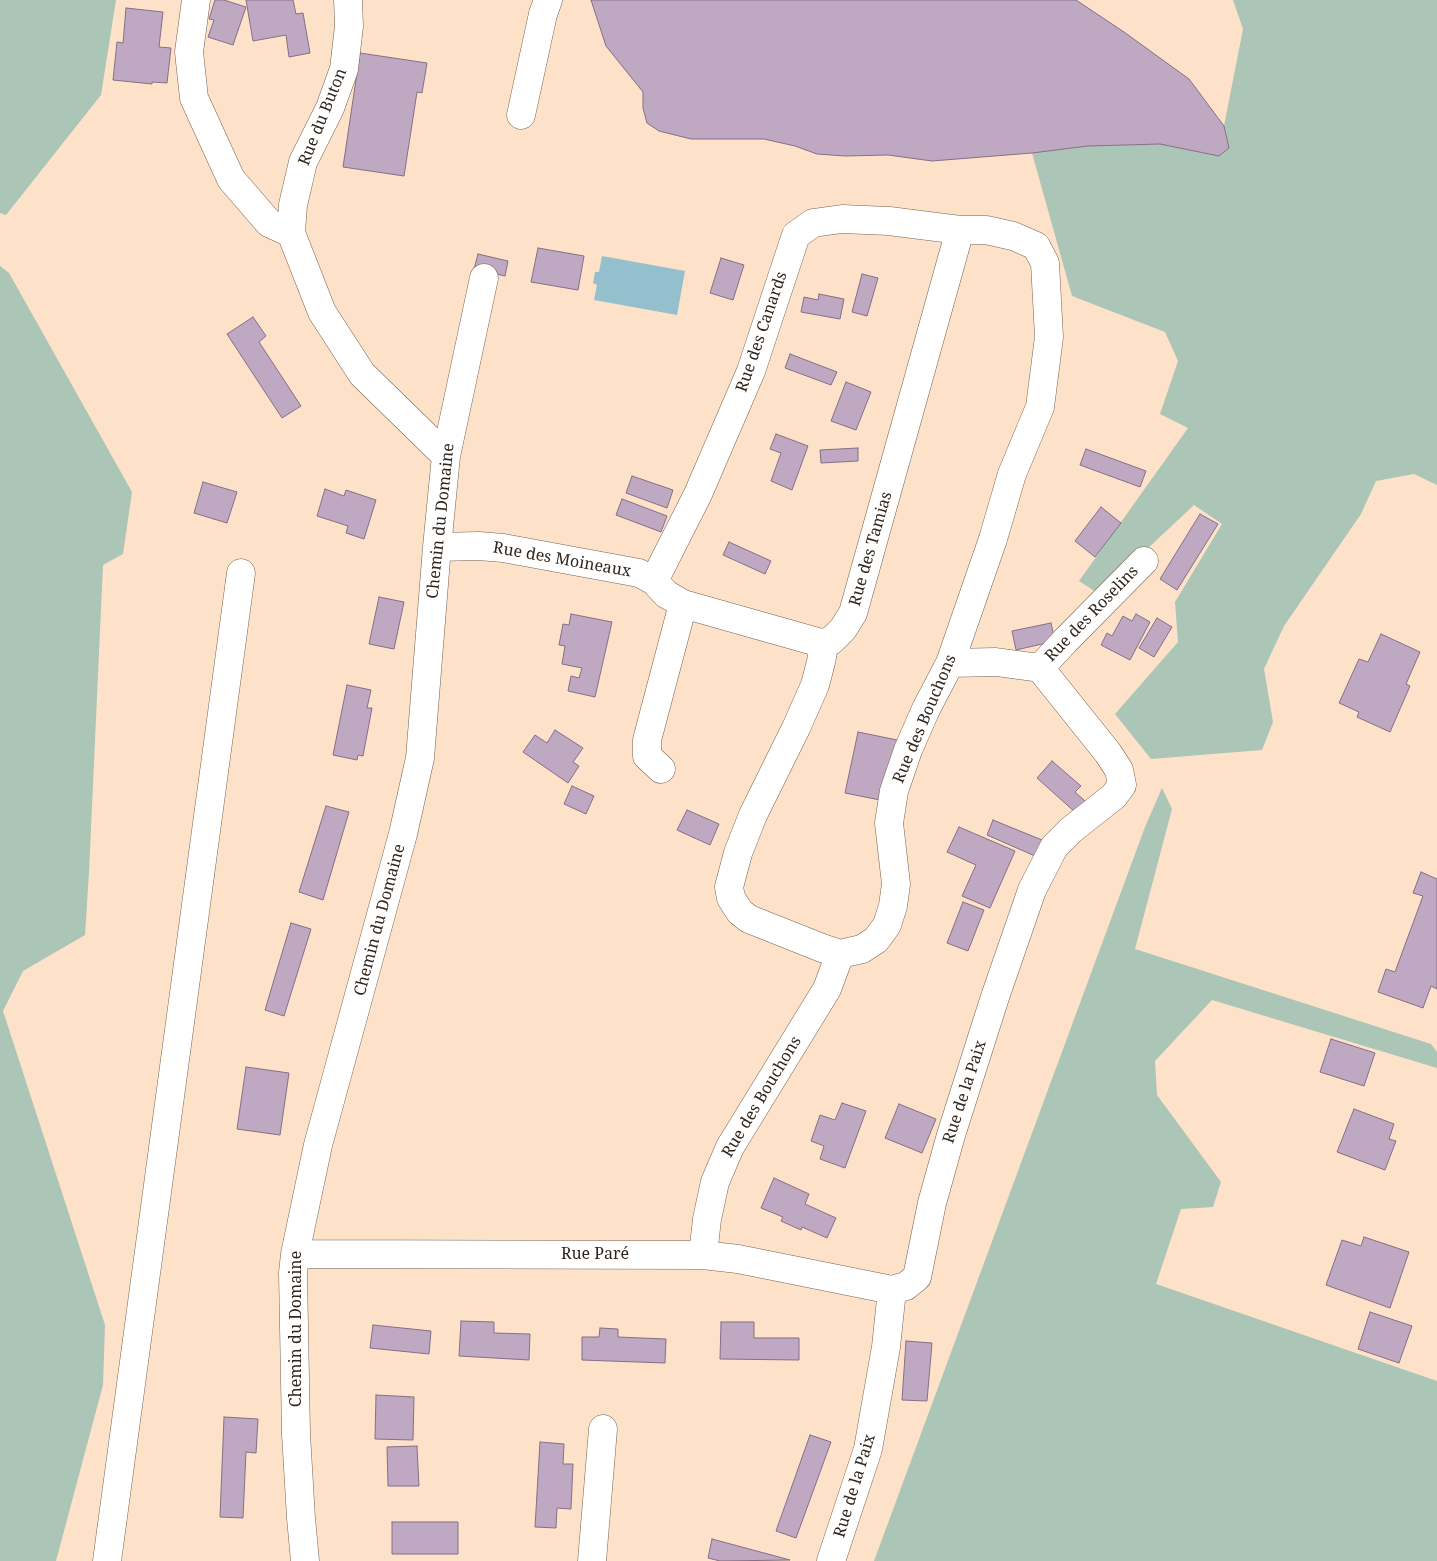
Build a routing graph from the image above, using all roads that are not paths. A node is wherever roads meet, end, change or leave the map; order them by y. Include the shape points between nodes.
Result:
1 (196, 0) edge
2 (348, 0) edge
3 (539, 4) edge
4 (520, 115) dead end
5 (960, 230) junction
6 (291, 233) junction
7 (484, 278) dead end
8 (446, 456) junction
9 (437, 547) junction
10 (1144, 561) dead end
11 (241, 573) dead end
12 (654, 581) junction
13 (683, 604) junction
14 (821, 643) junction
15 (950, 663) junction
16 (1040, 668) junction
17 (661, 769) dead end
18 (840, 954) junction
19 (295, 1254) junction
20 (703, 1255) junction
21 (892, 1290) junction
22 (602, 1429) dead end
23 (107, 1561) edge
24 (305, 1561) edge
25 (592, 1561) edge
26 (832, 1561) edge

1 - 6 street via 189,52 194,98 231,179 269,222
2 - 6 street, Rue du Buton via 349,26 344,69 330,108 303,162 293,205
3 - 4 street
5 - 12 street, Rue des Canards via 889,220 842,219 813,223 796,235 751,371 698,494
5 - 14 street, Rue des Tamias via 853,612 831,641
5 - 15 street, Rue des Bouchons via 986,230 1013,236 1036,246 1046,263 1049,337 1040,407 1012,474
6 - 8 street via 322,312 362,374
7 - 8 street, Chemin du Domaine
8 - 9 street, Chemin du Domaine
9 - 12 street, Rue des Moineaux via 479,546 528,552 639,573
9 - 19 street, Chemin du Domaine via 420,758 403,834 318,1145
10 - 16 street, Rue des Roselins
11 - 23 street
12 - 13 street, Rue des Moineaux via 666,594
13 - 14 street, Rue des Moineaux
13 - 17 street via 647,740 647,756
14 - 18 street via 822,657 815,685 752,815 729,887 731,898 749,919
15 - 16 street, Rue des Roselins via 996,662
15 - 18 street, Rue des Bouchons via 908,750 894,791 889,823 896,884 887,925 876,940 862,949
16 - 21 street, Rue de la Paix via 1120,770 1122,785 1114,796 1070,830 1054,847 1032,890 951,1135 932,1203 917,1277 906,1286
18 - 20 street, Rue des Bouchons via 827,989 730,1147 715,1182
19 - 20 street, Rue Paré
19 - 24 street, Chemin du Domaine via 296,1434
20 - 21 street, Rue Paré
21 - 26 street, Rue de la Paix via 886,1347 868,1449
22 - 25 street

